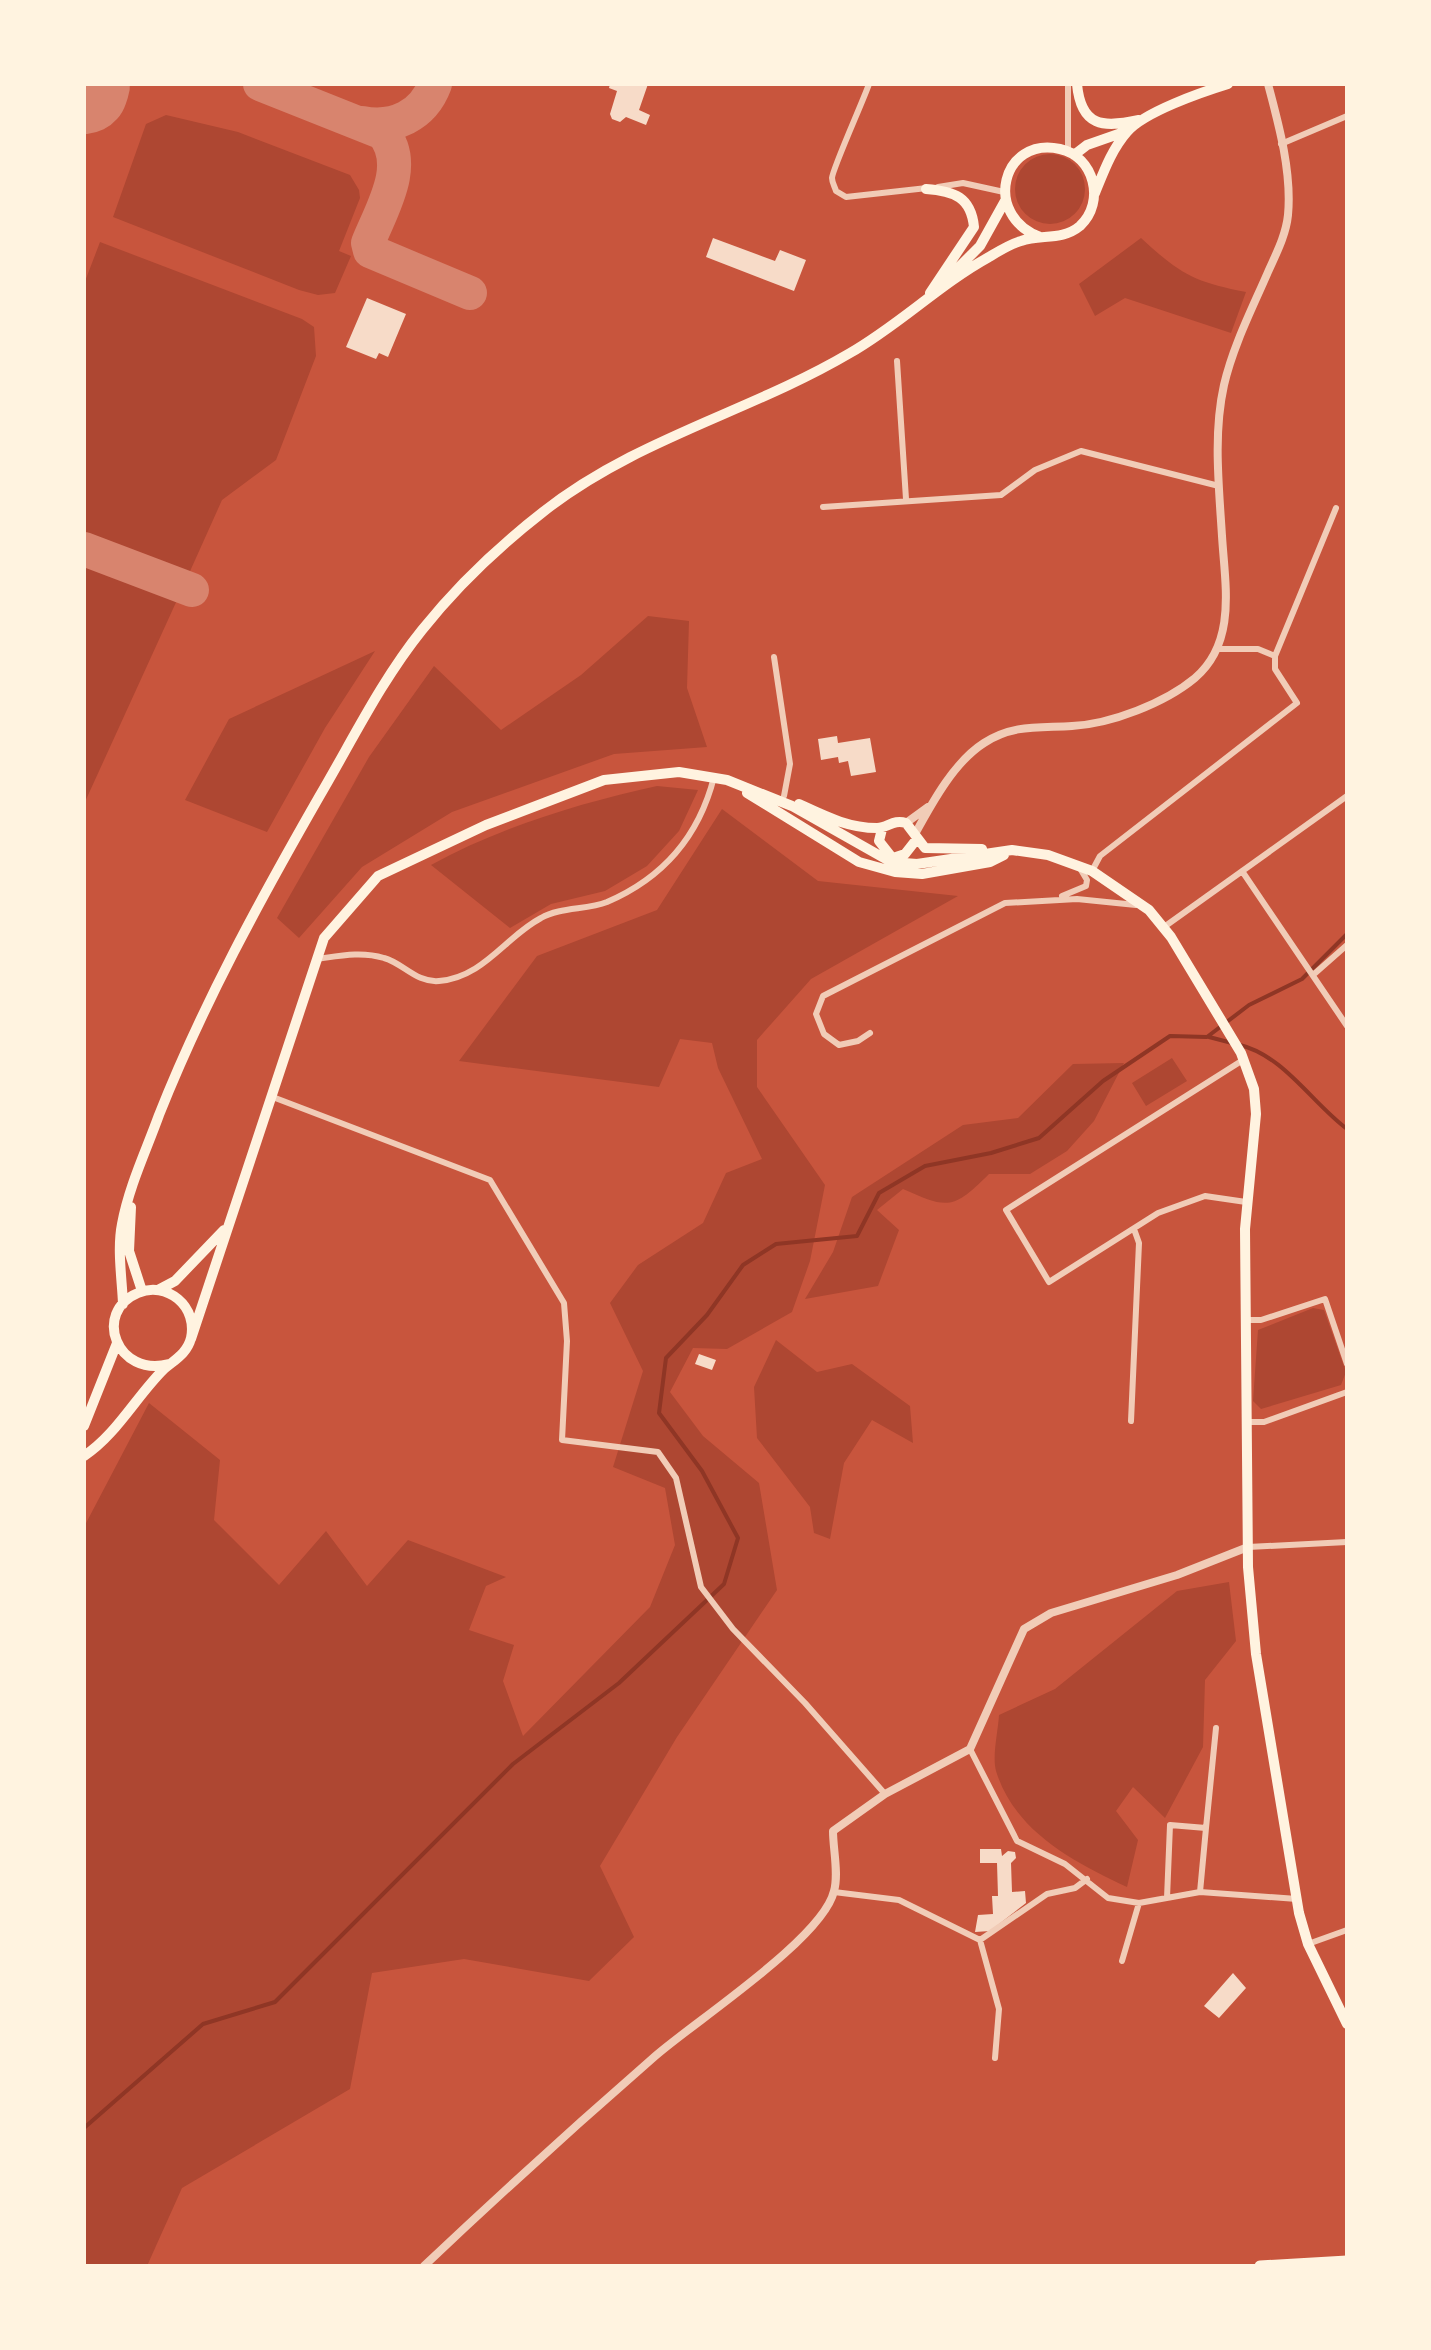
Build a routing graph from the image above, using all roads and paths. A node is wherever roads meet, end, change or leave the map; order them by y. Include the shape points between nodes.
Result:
1 (869, 84) edge
2 (1068, 84) edge
3 (1077, 84) edge
4 (1228, 84) edge
5 (1268, 84) edge
6 (1347, 116) edge
7 (1141, 120) junction
8 (1127, 131) junction
9 (1281, 144) junction
10 (1071, 153) junction
11 (926, 189) junction
12 (1095, 194) junction
13 (1004, 196) junction
14 (1040, 237) junction
15 (926, 299) junction
16 (897, 361) dead end
17 (1219, 486) junction
18 (906, 499) junction
19 (823, 507) dead end
20 (1336, 508) dead end
21 (1218, 649) junction
22 (1275, 656) junction
23 (774, 657) dead end
24 (714, 777) junction
25 (727, 780) junction
26 (784, 796) junction
27 (1347, 796) edge
28 (931, 804) junction
29 (906, 823) junction
30 (805, 828) junction
31 (882, 829) junction
32 (916, 837) junction
33 (1012, 850) junction
34 (892, 860) junction
35 (1077, 865) junction
36 (965, 867) junction
37 (1092, 871) junction
38 (1242, 871) junction
39 (1047, 900) junction
40 (1149, 910) junction
41 (1164, 927) junction
42 (1347, 945) edge
43 (317, 959) junction
44 (1313, 975) junction
45 (1347, 1026) edge
46 (870, 1033) dead end
47 (1242, 1056) junction
48 (270, 1096) junction
49 (135, 1177) junction
50 (1246, 1202) junction
51 (228, 1226) junction
52 (1134, 1229) junction
53 (158, 1290) junction
54 (142, 1291) junction
55 (123, 1304) junction
56 (1246, 1320) junction
57 (191, 1339) junction
58 (117, 1343) junction
59 (1344, 1343) edge
60 (169, 1364) junction
61 (1347, 1364) edge
62 (1347, 1392) edge
63 (1131, 1421) dead end
64 (1245, 1422) junction
65 (84, 1426) edge
66 (84, 1456) edge
67 (1347, 1542) edge
68 (1248, 1547) junction
69 (1216, 1728) dead end
70 (970, 1749) junction
71 (885, 1794) junction
72 (1206, 1828) junction
73 (1087, 1879) junction
74 (834, 1892) junction
75 (1200, 1892) junction
76 (1167, 1898) junction
77 (1297, 1899) junction
78 (1139, 1903) junction
79 (1347, 1930) edge
80 (980, 1940) junction
81 (1308, 1944) junction
82 (1122, 1961) dead end
83 (1347, 2024) edge
84 (995, 2058) dead end
85 (1347, 2261) edge
86 (424, 2266) edge
87 (1260, 2266) edge

1 - 11 street via 835,163 836,191 846,197
2 - 10 street
3 - 7 highway via 1084,113 1097,123
4 - 7 highway
5 - 9 street
6 - 9 street
7 - 8 highway
8 - 10 highway
8 - 12 highway
9 - 17 street via 1288,216 1224,386
10 - 12 highway via 1090,172
10 - 13 highway via 1043,148 1020,158 1011,168
11 - 13 street via 963,183
11 - 15 highway via 962,197 974,227
12 - 14 highway via 1077,228 1053,238
13 - 14 highway via 1017,224
13 - 15 highway via 980,246
14 - 15 highway via 1017,242 982,261
15 - 49 highway via 852,353 641,449 591,478 474,572 422,630 386,682 262,898 192,1032
16 - 18 street
17 - 18 street via 1081,451 1035,470 1001,495
17 - 21 street via 1226,603
18 - 19 street
20 - 22 street
21 - 22 street via 1258,649
21 - 28 street via 1192,680 1161,698 1111,718 1072,726 1020,727 981,744
22 - 37 street via 1275,669 1297,703 1100,856
23 - 26 street via 790,764
24 - 25 highway
24 - 43 highway via 679,772 604,780 486,825 378,876 324,938
24 - 43 street via 696,830 653,877 606,903 542,917 462,977 435,982 364,953
25 - 26 highway
25 - 30 highway
25 - 34 highway via 792,806
26 - 31 highway via 832,819
27 - 38 street
28 - 29 street
28 - 32 street
29 - 31 highway via 895,821
29 - 32 highway
30 - 34 highway via 860,856
30 - 36 highway via 859,862 895,872
31 - 34 highway via 879,841
32 - 33 highway via 925,848
32 - 34 highway via 905,854
33 - 34 highway via 917,864
33 - 35 highway
33 - 36 highway
34 - 36 highway via 903,868
35 - 37 highway
35 - 39 street via 1086,886
37 - 40 highway
38 - 41 street
38 - 44 street
39 - 40 street via 1104,900
39 - 46 street via 1005,903 823,996 816,1014 824,1034 839,1045
40 - 41 highway
41 - 47 highway
42 - 44 street
43 - 48 highway
44 - 45 street
47 - 50 highway via 1256,1114
47 - 52 street via 1006,1210 1049,1282
48 - 51 highway
48 - 71 street via 490,1180 564,1303 562,1440 658,1452 676,1478 701,1587
49 - 54 highway via 129,1251
49 - 55 highway via 121,1228
50 - 52 street via 1205,1196 1158,1213
50 - 56 highway
51 - 53 highway via 175,1281
51 - 57 highway
52 - 63 street via 1139,1243
53 - 54 highway
53 - 57 highway via 182,1302 189,1313
54 - 55 highway
55 - 58 highway via 116,1316
56 - 59 street via 1325,1299
56 - 64 highway
57 - 60 highway
58 - 60 highway via 133,1362
58 - 65 highway
59 - 61 street
60 - 66 highway
62 - 64 street via 1264,1422
64 - 68 highway
67 - 68 street
68 - 70 street via 1051,1613 1024,1629
68 - 77 highway via 1256,1654
69 - 72 street
70 - 71 street
70 - 73 street via 1017,1841
71 - 74 street via 833,1831
72 - 75 street
72 - 76 street via 1170,1825
73 - 78 street via 1108,1898
73 - 80 street via 1075,1888 1047,1894
74 - 80 street via 899,1900
74 - 86 street via 779,1959 658,2053
75 - 76 street
75 - 77 street
76 - 78 street
77 - 81 highway
78 - 82 street
79 - 81 street
80 - 84 street via 999,2009
81 - 83 highway
85 - 87 highway

